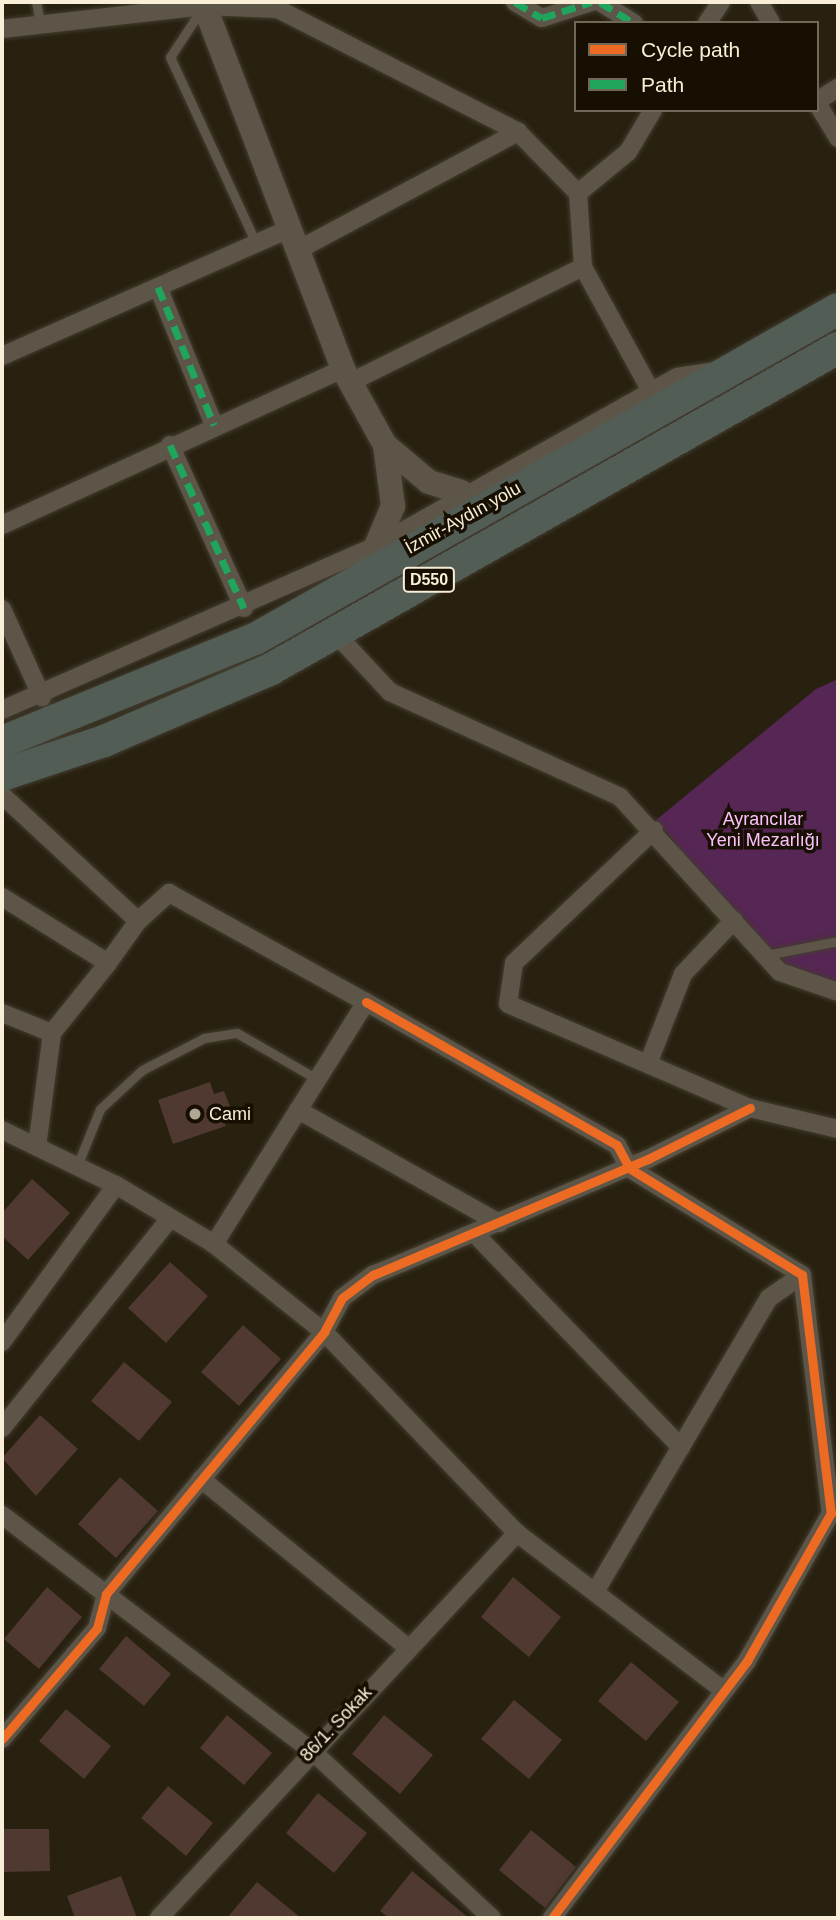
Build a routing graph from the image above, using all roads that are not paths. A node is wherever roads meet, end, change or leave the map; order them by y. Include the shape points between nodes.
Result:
1 (36, 2) edge
2 (515, 2) edge
3 (591, 2) edge
4 (600, 2) edge
5 (721, 2) edge
6 (759, 2) edge
7 (204, 4) edge
8 (281, 5) edge
9 (114, 7) edge
10 (631, 21) edge
11 (708, 21) edge
12 (770, 21) edge
13 (40, 23) junction
14 (2, 29) edge
15 (838, 88) edge
16 (819, 101) edge
17 (819, 105) edge
18 (652, 112) edge
19 (518, 132) junction
20 (838, 138) edge
21 (578, 193) junction
22 (293, 239) junction
23 (256, 243) junction
24 (583, 267) junction
25 (158, 287) junction
26 (838, 309) edge
27 (838, 348) edge
28 (2, 356) edge
29 (736, 367) junction
30 (346, 376) junction
31 (651, 391) junction
32 (214, 425) junction
33 (170, 445) junction
34 (385, 445) junction
35 (462, 492) junction
36 (2, 525) edge
37 (391, 548) junction
38 (244, 608) junction
39 (2, 609) edge
40 (335, 633) junction
41 (42, 697) junction
42 (2, 710) edge
43 (2, 743) edge
44 (2, 775) edge
45 (2, 795) edge
46 (654, 830) junction
47 (2, 897) edge
48 (138, 920) junction
49 (734, 920) junction
50 (838, 941) edge
51 (766, 955) junction
52 (108, 963) junction
53 (838, 992) edge
54 (366, 1002) junction
55 (2, 1013) edge
56 (52, 1033) junction
57 (648, 1064) junction
58 (317, 1079) junction
59 (750, 1108) junction
60 (298, 1110) junction
61 (838, 1129) edge
62 (2, 1130) edge
63 (37, 1147) junction
64 (77, 1166) junction
65 (629, 1168) junction
66 (116, 1185) junction
67 (170, 1218) junction
68 (499, 1223) junction
69 (474, 1233) junction
70 (214, 1244) junction
71 (802, 1275) junction
72 (324, 1332) junction
73 (2, 1342) edge
74 (2, 1428) edge
75 (681, 1447) junction
76 (201, 1479) junction
77 (2, 1515) edge
78 (517, 1533) junction
79 (595, 1592) junction
80 (106, 1594) junction
81 (408, 1648) junction
82 (722, 1689) junction
83 (2, 1739) edge
84 (311, 1750) junction
85 (159, 1918) edge
86 (492, 1918) edge
87 (552, 1918) edge

1 - 13 lane
2 - 3 street via 542,18
4 - 10 street
5 - 11 street
6 - 12 street
7 - 8 street
7 - 9 street
7 - 22 street
7 - 23 lane via 170,57
8 - 19 street
9 - 13 street
13 - 14 street
15 - 16 street
17 - 20 street
18 - 21 street via 628,152
19 - 21 street
19 - 22 street
21 - 24 street
22 - 23 street
22 - 30 street
23 - 25 street
24 - 30 street
24 - 31 street
25 - 28 street
25 - 32 street
26 - 29 highway, İzmir-Aydın yolu / D550
27 - 40 highway, İzmir-Aydın yolu / D550
29 - 31 street via 677,377
29 - 37 highway, İzmir-Aydın yolu / D550
30 - 32 street
30 - 34 street
31 - 35 street
32 - 33 street
33 - 36 street
33 - 38 street
34 - 35 street via 429,482
34 - 37 street via 394,506
35 - 37 street
37 - 38 street
37 - 43 highway, İzmir-Aydın yolu / D550 via 353,580 254,639
38 - 41 street
39 - 41 street
40 - 44 highway, İzmir-Aydın yolu / D550 via 271,669 117,735
40 - 46 street via 390,692 620,797
41 - 42 street
45 - 48 street
46 - 49 street
46 - 57 street via 514,963 508,1004
47 - 52 street
48 - 52 street
48 - 54 street via 169,893
49 - 51 street
49 - 57 street via 683,974
50 - 51 lane
51 - 53 street via 780,972
52 - 56 street
54 - 58 street
54 - 65 street via 617,1145
55 - 56 street
56 - 63 street
57 - 59 street
58 - 60 street
58 - 64 lane via 237,1033 204,1038 142,1070 100,1109
59 - 61 street
59 - 65 street
60 - 68 street
60 - 70 street
62 - 63 street
63 - 64 street
64 - 66 street
65 - 68 street
65 - 71 street
66 - 67 street
66 - 73 street
67 - 70 street
67 - 74 street
68 - 69 street
69 - 72 street via 373,1275 342,1298
69 - 75 street
70 - 72 street
71 - 75 street via 769,1298
71 - 82 street via 831,1513 747,1661
72 - 76 street
72 - 78 street
75 - 79 street
76 - 80 street
76 - 81 street
77 - 80 street
78 - 79 street
78 - 81 street, 86/1. Sokak
79 - 82 street
80 - 83 street via 97,1628
80 - 84 street
81 - 84 street, 86/1. Sokak
82 - 87 street
84 - 85 street, 86/1. Sokak
84 - 86 street

